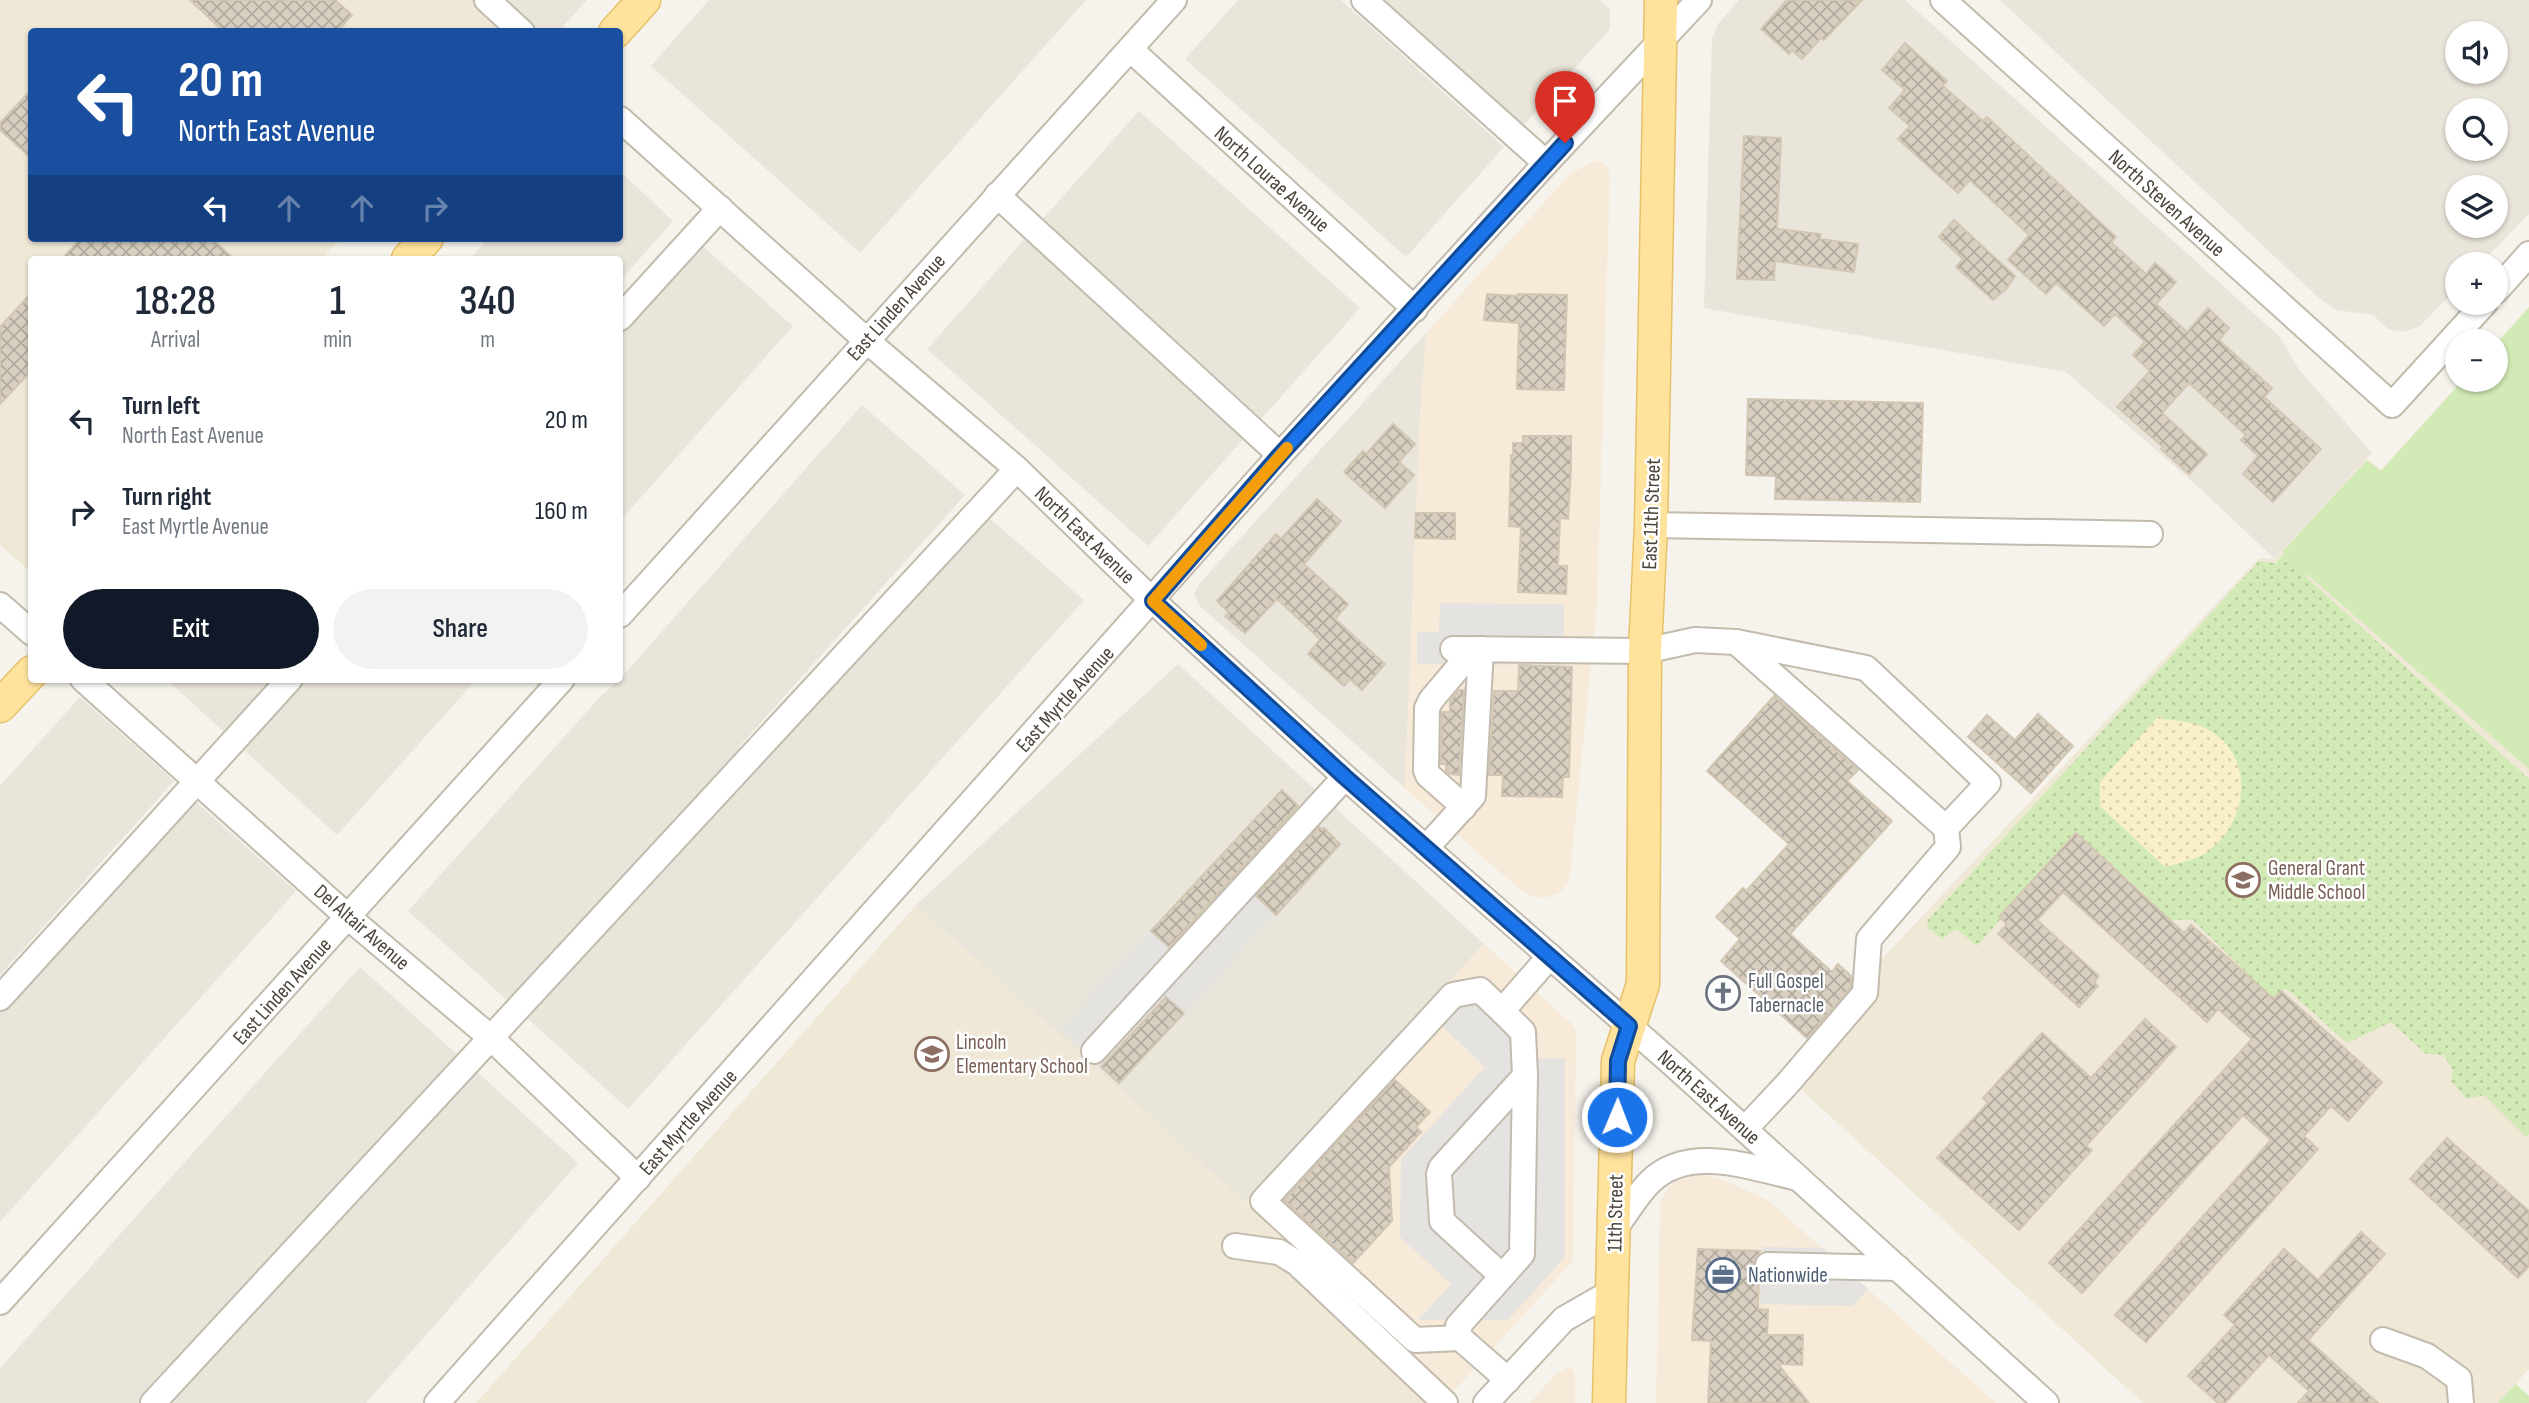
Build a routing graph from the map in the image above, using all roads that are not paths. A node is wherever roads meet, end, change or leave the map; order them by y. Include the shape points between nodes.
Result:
1 (487, 0) edge
2 (644, 0) edge
3 (1174, 0) edge
4 (1364, 0) edge
5 (1661, 0) edge
6 (1699, 0) edge
7 (1943, 0) edge
8 (518, 28) edge
9 (619, 28) edge
10 (1661, 42) junction
11 (1130, 49) junction
12 (623, 122) edge
13 (1546, 163) junction
14 (997, 195) junction
15 (720, 208) junction
16 (423, 242) edge
17 (2529, 254) edge
18 (411, 256) edge
19 (2508, 278) edge
20 (1415, 309) junction
21 (623, 315) edge
22 (2474, 315) edge
23 (866, 340) junction
24 (1280, 455) junction
25 (1017, 469) junction
26 (1651, 525) junction
27 (2150, 534) dead end
28 (1153, 601) junction
29 (0, 605) edge
30 (623, 612) edge
31 (28, 630) edge
32 (1736, 642) junction
33 (1470, 649) junction
34 (1645, 651) junction
35 (28, 676) edge
36 (88, 683) edge
37 (286, 683) edge
38 (558, 683) edge
39 (0, 706) edge
40 (1345, 777) junction
41 (198, 781) junction
42 (1464, 807) junction
43 (1946, 828) junction
44 (1426, 848) junction
45 (348, 917) junction
46 (1550, 956) junction
47 (0, 998) edge
48 (1502, 1011) junction
49 (1629, 1026) junction
50 (490, 1037) junction
51 (1094, 1051) dead end
52 (1525, 1076) junction
53 (1745, 1129) junction
54 (638, 1178) junction
55 (1798, 1178) junction
56 (1615, 1228) junction
57 (1235, 1246) dead end
58 (1768, 1265) dead end
59 (1898, 1268) junction
60 (1502, 1276) junction
61 (1613, 1291) junction
62 (0, 1302) edge
63 (1460, 1338) junction
64 (2383, 1340) dead end
65 (1508, 1380) junction
66 (153, 1403) edge
67 (437, 1403) edge
68 (1446, 1403) edge
69 (1486, 1403) edge
70 (1609, 1403) edge
71 (2046, 1403) edge
72 (2460, 1403) edge

1 - 8 street
2 - 9 main road
3 - 11 street, East Linden Avenue
4 - 13 street
5 - 10 main road, East 11th Street
6 - 10 street, East Myrtle Avenue
7 - 22 street, North Steven Avenue via 2392,405
10 - 13 street, East Myrtle Avenue
10 - 26 main road, East 11th Street
11 - 14 street, East Linden Avenue
11 - 20 street, North Lourae Avenue
12 - 15 street, North East Avenue
13 - 20 street, East Myrtle Avenue
14 - 23 street, East Linden Avenue
14 - 24 street
15 - 21 street
15 - 23 street, North East Avenue
16 - 18 main road
17 - 19 street
20 - 24 street, East Myrtle Avenue
23 - 25 street, North East Avenue
23 - 30 street, East Linden Avenue
24 - 28 street, East Myrtle Avenue
25 - 28 street, North East Avenue
25 - 50 street
26 - 27 street
26 - 34 main road, East 11th Street
28 - 40 street, North East Avenue
28 - 54 street, East Myrtle Avenue
29 - 31 street
32 - 34 street via 1696,640
32 - 43 street
32 - 43 street via 1866,668 1988,783
33 - 34 street
33 - 42 street via 1475,789
33 - 42 street via 1427,708 1426,770
34 - 49 main road, East 11th Street via 1643,984
35 - 39 main road
36 - 41 street, Del Altair Avenue
37 - 41 street
38 - 45 street, East Linden Avenue
40 - 44 street, North East Avenue
40 - 51 street
41 - 45 street, Del Altair Avenue
41 - 47 street
42 - 44 street
43 - 53 street via 1948,847 1869,939 1865,993
44 - 46 street, North East Avenue
45 - 50 street, Del Altair Avenue
45 - 62 street, East Linden Avenue
46 - 48 street
46 - 49 street, North East Avenue
48 - 52 street via 1523,1032
48 - 63 street via 1480,990 1453,995 1263,1201 1415,1340
49 - 53 street, North East Avenue
49 - 56 main road, 11th Street via 1618,1061
50 - 54 street, Del Altair Avenue
50 - 66 street
52 - 60 street via 1522,1254
52 - 60 street via 1439,1174 1442,1221
53 - 55 street, North East Avenue
54 - 67 street, East Myrtle Avenue
55 - 56 street via 1709,1160 1676,1166 1652,1180
55 - 59 street, North East Avenue
56 - 61 main road, 11th Street
57 - 68 street via 1279,1252 1297,1263
58 - 59 street
59 - 71 street, North East Avenue
60 - 63 street via 1458,1326
61 - 65 street via 1564,1320
61 - 70 main road, 11th Street
63 - 65 street
64 - 72 street via 2427,1356 2459,1379
65 - 69 street

